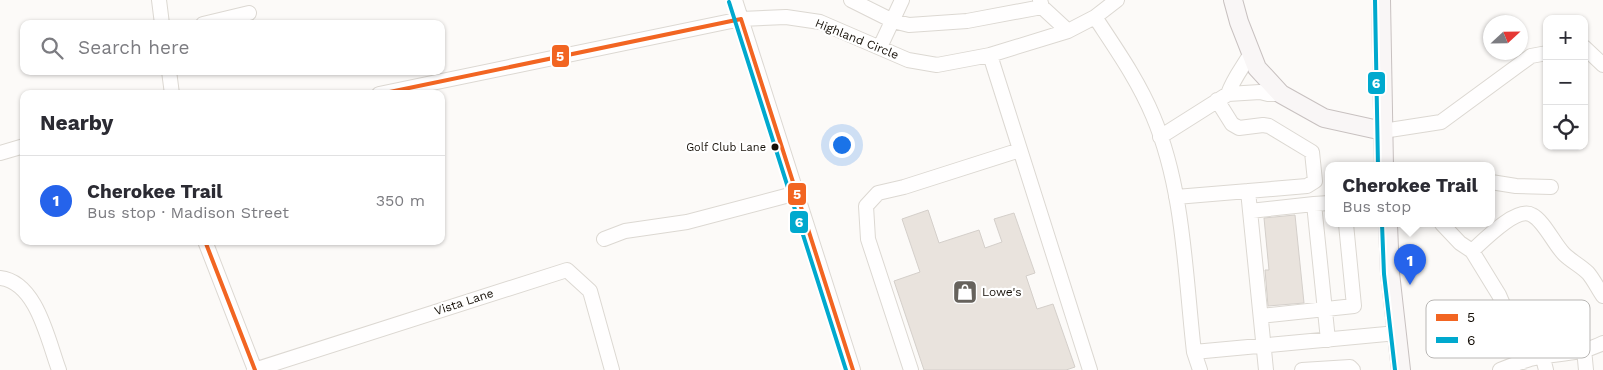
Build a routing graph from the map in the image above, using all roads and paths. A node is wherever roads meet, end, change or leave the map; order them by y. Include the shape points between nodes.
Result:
1 (159, 0) edge
2 (735, 0) edge
3 (851, 0) edge
4 (902, 0) edge
5 (1117, 0) edge
6 (1233, 0) edge
7 (1381, 0) edge
8 (1041, 3) edge
9 (249, 13) dead end
10 (1095, 17) junction
11 (741, 19) junction
12 (162, 20) edge
13 (220, 20) edge
14 (893, 21) junction
15 (1068, 31) junction
16 (880, 47) junction
17 (1588, 52) edge
18 (1251, 53) junction
19 (1543, 54) edge
20 (990, 55) junction
21 (1603, 65) edge
22 (169, 75) edge
23 (171, 90) edge
24 (398, 90) edge
25 (1281, 94) junction
26 (1222, 97) junction
27 (1383, 130) junction
28 (1160, 137) junction
29 (20, 147) edge
30 (1020, 150) junction
31 (0, 153) edge
32 (1384, 162) edge
33 (1495, 183) edge
34 (1551, 187) dead end
35 (1248, 191) junction
36 (797, 194) junction
37 (1176, 197) junction
38 (1325, 203) edge
39 (1314, 204) junction
40 (1250, 211) junction
41 (1346, 227) edge
42 (1388, 227) edge
43 (1445, 227) edge
44 (604, 239) dead end
45 (207, 245) edge
46 (1472, 251) junction
47 (0, 278) edge
48 (1603, 296) edge
49 (1501, 300) edge
50 (1324, 310) junction
51 (1260, 316) junction
52 (1397, 333) junction
53 (1603, 333) edge
54 (1328, 340) junction
55 (1264, 346) junction
56 (1593, 347) edge
57 (1194, 352) junction
58 (1558, 358) edge
59 (1590, 358) edge
60 (1544, 364) edge
61 (1517, 366) edge
62 (59, 370) edge
63 (255, 370) edge
64 (612, 370) edge
65 (853, 370) edge
66 (911, 370) edge
67 (1090, 370) edge
68 (1200, 370) edge
69 (1266, 370) edge
70 (1302, 370) edge
71 (1353, 370) edge
72 (1401, 370) edge
73 (1500, 370) edge
74 (1586, 370) edge

1 - 12 street
2 - 11 street
3 - 14 street
4 - 14 street
5 - 10 street, Highland Circle
6 - 18 main road
7 - 27 main road
8 - 14 street via 967,20 909,25
8 - 15 street
9 - 13 street
10 - 15 street, Highland Circle
10 - 28 street via 1138,84
11 - 16 street, Highland Circle via 786,17 820,22
11 - 24 street, Highland Circle
11 - 36 street
14 - 16 street
15 - 20 street, Highland Circle
16 - 20 street, Highland Circle via 908,60 937,65
17 - 21 street
18 - 25 main road via 1257,68
18 - 26 street
19 - 27 street via 1531,56 1441,122
20 - 30 street
22 - 23 street
25 - 26 street via 1260,92
25 - 27 main road via 1324,118
26 - 28 street
26 - 35 street via 1232,124 1239,128 1269,126 1312,152 1315,181 1310,185
27 - 32 main road
28 - 37 street
29 - 31 street
30 - 66 street via 904,188 878,193 866,206 868,238
30 - 67 street
33 - 34 street
35 - 37 street
35 - 40 street
36 - 44 street via 687,222 625,231
36 - 65 street
37 - 57 street
38 - 39 street
39 - 40 street
39 - 50 street
40 - 51 street
41 - 50 street via 1354,306
42 - 52 main road
43 - 46 street
45 - 63 street
46 - 48 street via 1513,217 1532,214 1564,254 1588,273
46 - 49 street
47 - 62 street via 9,279 28,294
50 - 51 street
50 - 54 street
51 - 55 street
52 - 54 street
52 - 72 main road
53 - 56 street
54 - 55 street
55 - 57 street
55 - 69 street
57 - 68 street
58 - 60 street
59 - 74 street
60 - 61 street
61 - 73 street
63 - 64 street, Vista Lane via 567,270 590,291
70 - 71 street via 1350,367

